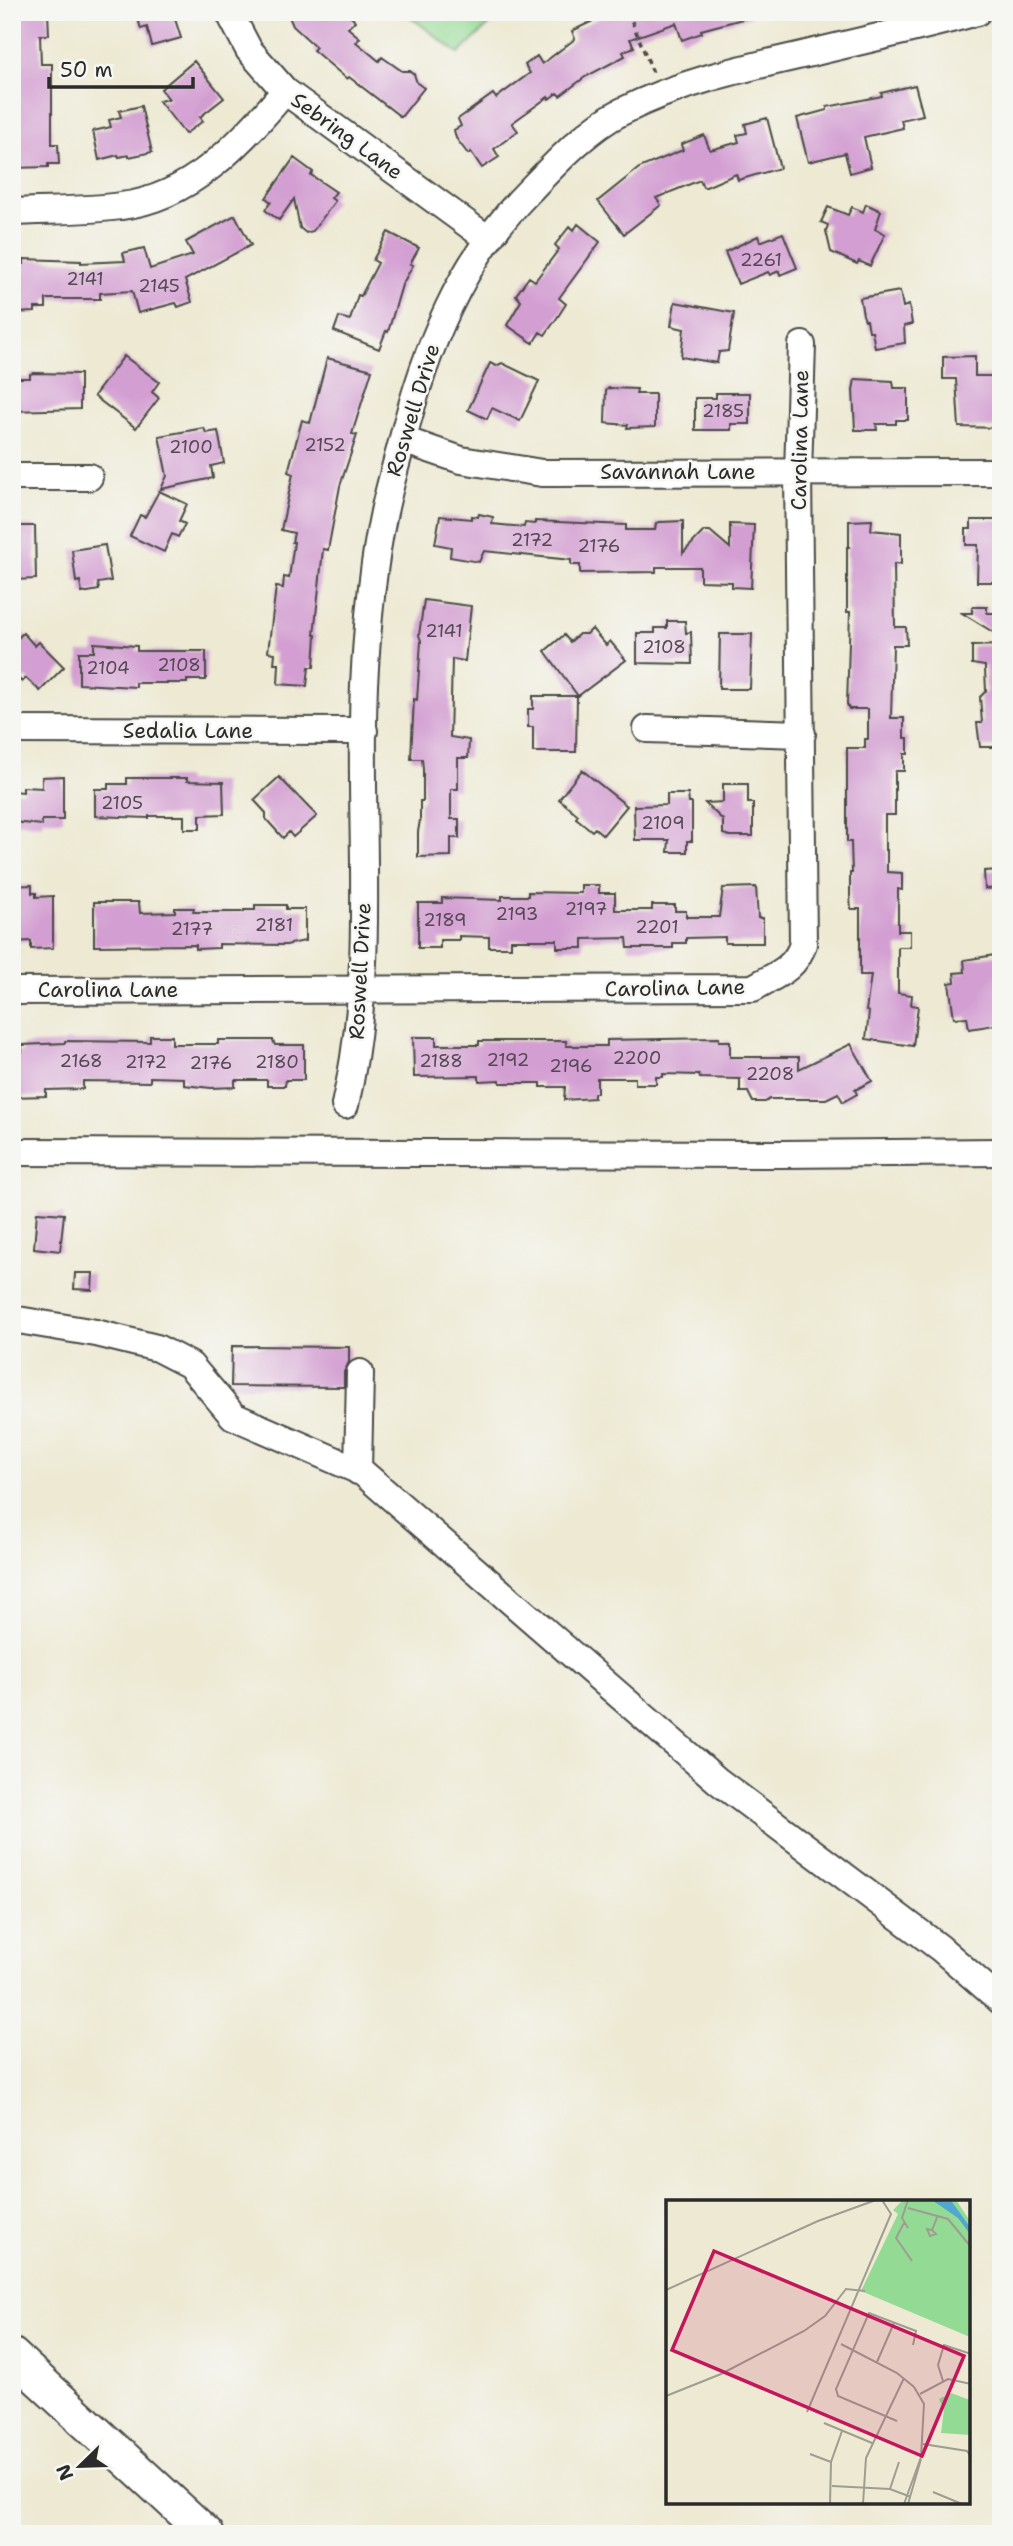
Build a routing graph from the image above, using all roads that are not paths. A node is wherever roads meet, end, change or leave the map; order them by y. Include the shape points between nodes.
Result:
1 (229, 12) edge
2 (977, 12) edge
3 (908, 21) edge
4 (285, 91) junction
5 (12, 212) edge
6 (488, 239) junction
7 (802, 345) dead end
8 (403, 440) junction
9 (798, 472) junction
10 (1001, 472) edge
11 (12, 477) edge
12 (89, 477) dead end
13 (647, 729) dead end
14 (12, 730) edge
15 (363, 731) junction
16 (802, 734) junction
17 (363, 989) junction
18 (12, 991) edge
19 (345, 1105) dead end
20 (12, 1152) edge
21 (1001, 1152) edge
22 (12, 1319) edge
23 (360, 1373) dead end
24 (358, 1471) junction
25 (1001, 2001) edge
26 (12, 2355) edge
27 (207, 2534) edge

1 - 4 street, Sebring Lane via 249,50
2 - 3 street, Roswell Drive
3 - 6 street, Roswell Drive via 693,82 617,114 555,164
4 - 5 street via 236,146 195,179 165,193 122,206
4 - 6 street, Sebring Lane
6 - 8 street, Roswell Drive via 442,318 414,392
7 - 9 street, Carolina Lane
8 - 9 street, Savannah Lane via 461,460 542,473
8 - 15 street, Roswell Drive via 383,514 370,608
9 - 10 street, Savannah Lane
9 - 16 street, Carolina Lane
11 - 12 street
13 - 16 street
14 - 15 street, Sedalia Lane
15 - 17 street, Roswell Drive
16 - 17 street, Carolina Lane via 803,944 793,964 780,974 753,988
17 - 18 street, Carolina Lane
17 - 19 street, Roswell Drive
20 - 21 street
22 - 24 street via 157,1348 190,1365 233,1416
23 - 24 street
24 - 25 street via 718,1781 940,1948
26 - 27 main road

